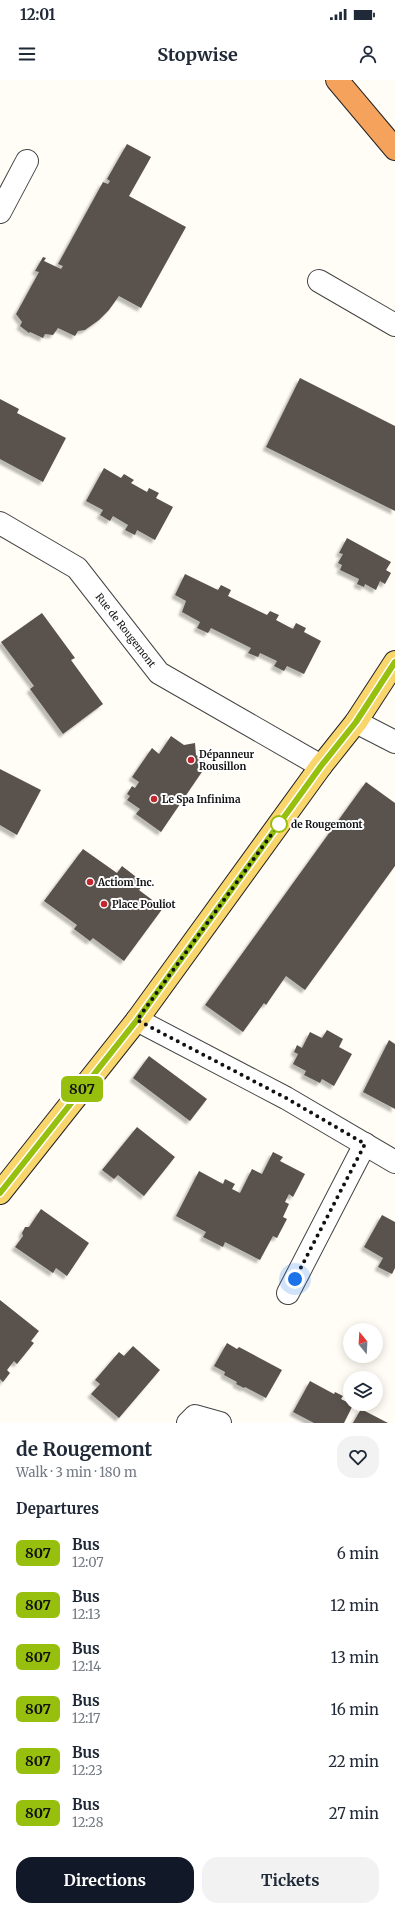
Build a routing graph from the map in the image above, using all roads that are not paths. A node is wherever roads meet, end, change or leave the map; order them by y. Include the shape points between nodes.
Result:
1 (337, 80) edge
2 (395, 150) edge
3 (27, 161) dead end
4 (0, 212) edge
5 (319, 281) dead end
6 (395, 325) edge
7 (0, 523) edge
8 (395, 662) edge
9 (356, 722) junction
10 (395, 742) edge
11 (321, 766) junction
12 (137, 1020) junction
13 (365, 1144) junction
14 (395, 1162) edge
15 (0, 1193) edge
16 (288, 1293) dead end
17 (191, 1420) edge
18 (220, 1423) edge

1 - 2 highway
3 - 4 street
5 - 6 street
7 - 11 street, Rue de Rougemont via 77,568 159,673
8 - 9 main road
9 - 10 street
9 - 11 main road
11 - 12 main road
12 - 13 street via 286,1098
12 - 15 main road
13 - 14 street
13 - 16 street
17 - 18 street

